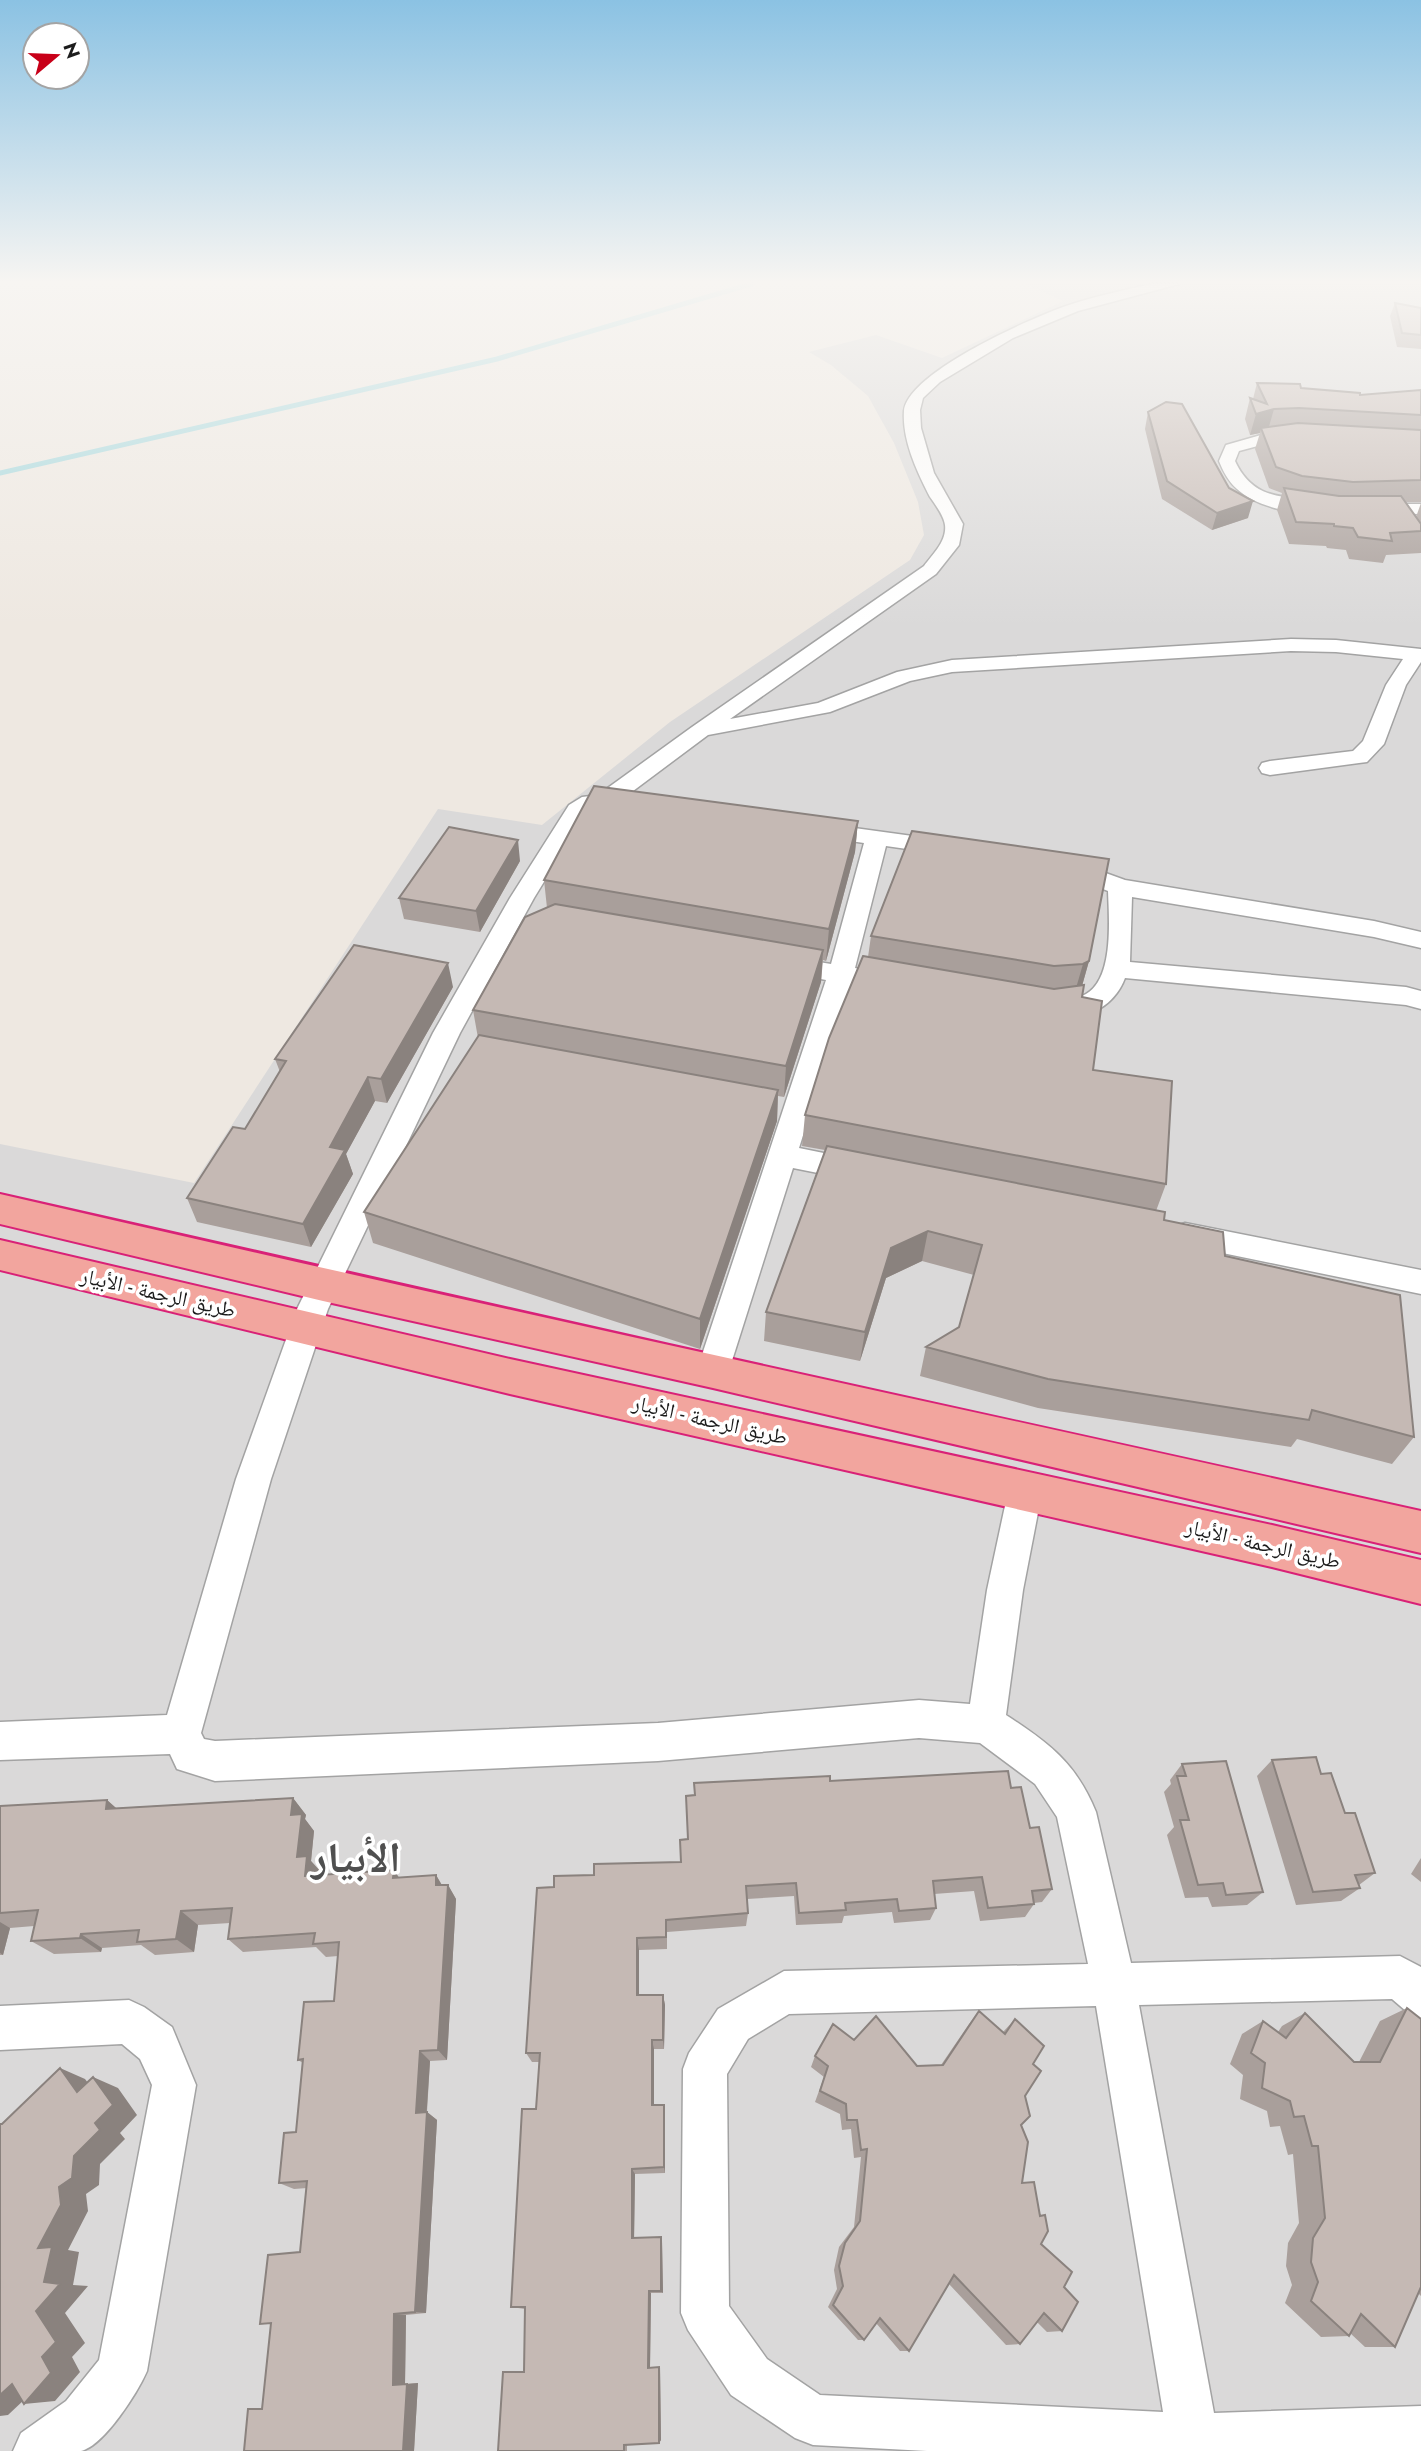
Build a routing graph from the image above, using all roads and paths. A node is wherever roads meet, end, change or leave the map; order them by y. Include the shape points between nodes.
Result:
1 (915, 398) edge
2 (1319, 439) edge
3 (1332, 508) edge
4 (1357, 509) edge
5 (1399, 509) junction
6 (1421, 509) edge
7 (1414, 531) edge
8 (1418, 655) edge
9 (699, 731) junction
10 (1270, 768) dead end
11 (606, 800) junction
12 (647, 806) edge
13 (796, 826) edge
14 (877, 838) junction
15 (974, 851) edge
16 (1043, 860) edge
17 (1120, 887) junction
18 (1421, 940) edge
19 (761, 960) edge
20 (1118, 969) junction
21 (841, 974) junction
22 (923, 988) edge
23 (1421, 1000) edge
24 (1032, 1007) edge
25 (783, 1155) junction
26 (892, 1177) edge
27 (0, 1209) edge
28 (1163, 1231) edge
29 (0, 1255) edge
30 (1421, 1282) edge
31 (323, 1285) junction
32 (305, 1328) junction
33 (713, 1370) junction
34 (1025, 1492) junction
35 (1421, 1532) edge
36 (1421, 1582) edge
37 (986, 1724) junction
38 (181, 1734) junction
39 (0, 1741) edge
40 (1115, 1984) junction
41 (1421, 1996) edge
42 (0, 2028) edge
43 (1421, 2431) edge
44 (1194, 2445) edge
45 (39, 2451) edge

1 - 9 street via 914,428 926,473 954,524 950,545 930,570
2 - 3 street via 1268,438 1232,448 1227,461 1231,474 1250,492 1273,502
4 - 5 street
5 - 6 street
5 - 7 street
8 - 9 street via 1291,645 952,666 904,676 823,708
8 - 10 street via 1396,685 1373,744 1359,757
9 - 11 street
11 - 12 street
11 - 31 street via 577,810
13 - 14 street
14 - 15 street
14 - 21 street
16 - 17 street
17 - 18 street
17 - 20 street
19 - 21 street
20 - 23 street
20 - 24 street via 1101,996 1082,1008
21 - 22 street
21 - 25 street via 783,1110
25 - 26 street
25 - 33 street
27 - 31 highway
28 - 30 street
29 - 32 highway, طريق الرجمة - الأبيار
31 - 32 street
31 - 33 highway
32 - 34 highway, طريق الرجمة - الأبيار
32 - 38 street via 257,1467
33 - 35 highway
34 - 36 highway, طريق الرجمة - الأبيار via 1303,1551
34 - 37 street
37 - 38 street via 919,1719 658,1742 215,1761 191,1755
37 - 40 street via 1050,1770 1065,1787 1076,1812
38 - 39 street
40 - 41 street via 1400,1977
40 - 44 street
40 - 44 street via 784,1993 733,2024 705,2069 705,2313 749,2377 813,2420
42 - 45 street via 130,2022 156,2043 174,2085 122,2371 83,2419
43 - 44 street

